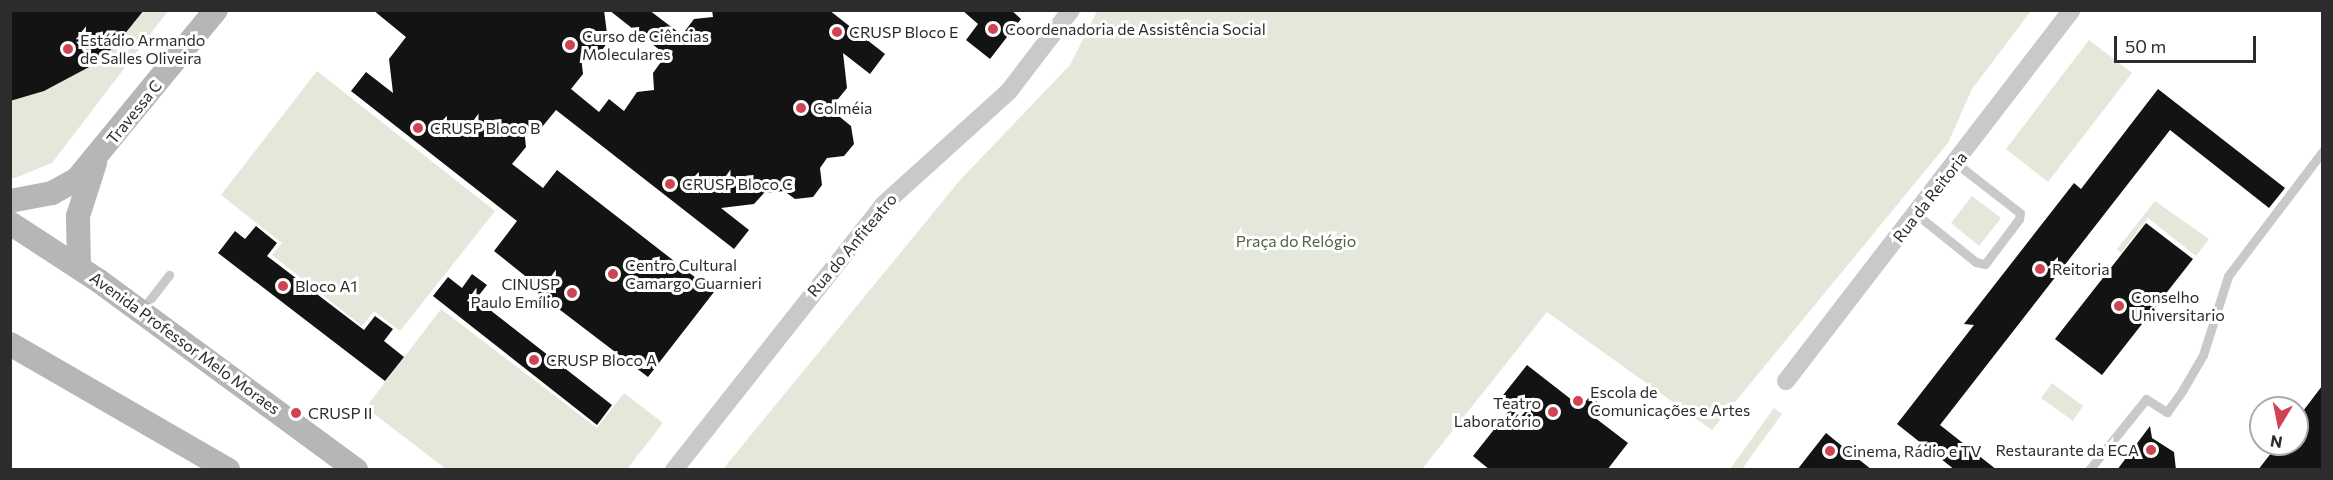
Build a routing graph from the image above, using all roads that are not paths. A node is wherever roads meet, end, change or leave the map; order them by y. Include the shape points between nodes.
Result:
1 (216, 10) edge
2 (1071, 10) edge
3 (2072, 10) edge
4 (2322, 152) edge
5 (97, 158) junction
6 (1957, 164) junction
7 (10, 201) edge
8 (1916, 214) junction
9 (10, 223) edge
10 (79, 267) junction
11 (169, 276) dead end
12 (141, 311) junction
13 (10, 344) edge
14 (1786, 381) dead end
15 (228, 470) edge
16 (356, 470) edge
17 (674, 470) edge
18 (2089, 470) edge

1 - 5 street, Travessa C
2 - 17 street, Rua do Anfiteatro via 1009,91 883,205
3 - 6 street, Rua da Reitoria
4 - 18 lane via 2228,276 2203,355 2182,392 2167,412 2146,399
5 - 7 street, Travessa C via 77,179 52,193
5 - 10 street, Travessa C via 78,216
6 - 8 street, Rua da Reitoria
6 - 8 lane via 2020,213 1984,264 1978,264
8 - 14 street, Rua da Reitoria
9 - 10 street, Avenida Professor Melo Moraes
10 - 12 street, Avenida Professor Melo Moraes
11 - 12 lane
12 - 16 street, Avenida Professor Melo Moraes
13 - 15 street

